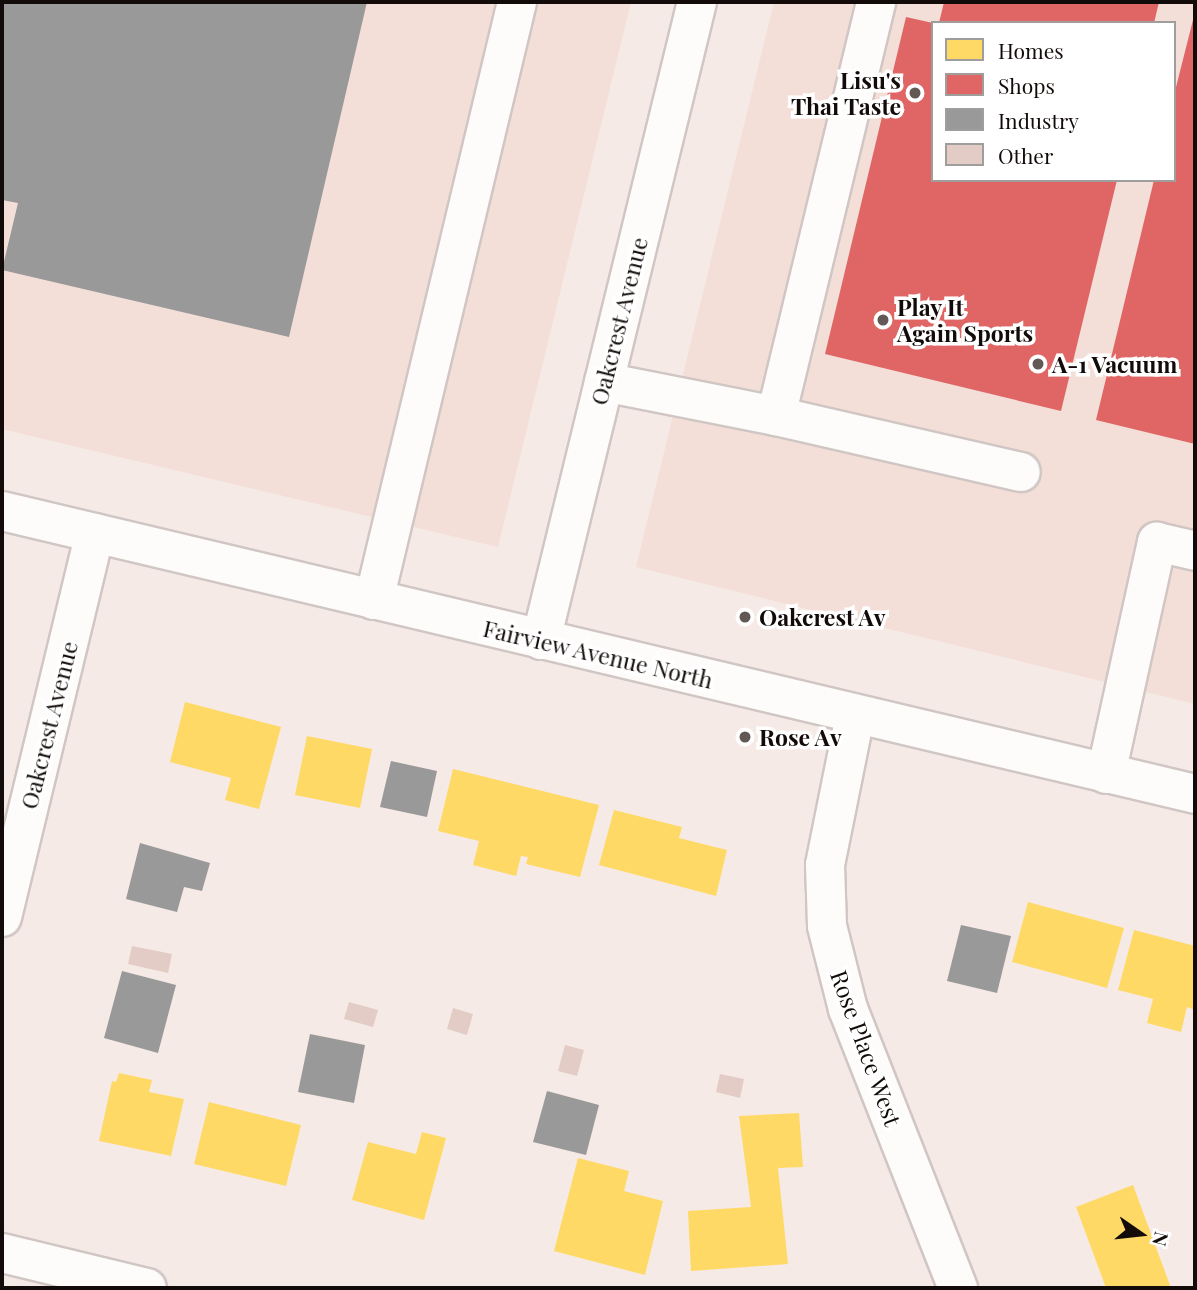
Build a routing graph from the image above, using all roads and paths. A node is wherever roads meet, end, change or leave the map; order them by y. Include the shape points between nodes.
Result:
1 (517, 2) edge
2 (697, 2) edge
3 (876, 2) edge
4 (604, 382) junction
5 (776, 416) junction
6 (1021, 472) dead end
7 (2, 511) edge
8 (95, 533) junction
9 (1195, 551) edge
10 (374, 600) junction
11 (541, 640) junction
12 (855, 716) junction
13 (1106, 774) junction
14 (1195, 794) edge
15 (2, 917) edge
16 (2, 1253) edge
17 (147, 1288) edge
18 (958, 1288) edge

1 - 10 street
2 - 4 street, Oakcrest Avenue
3 - 5 street
4 - 5 street
4 - 11 street, Oakcrest Avenue
5 - 6 street
7 - 8 street, Fairview Avenue North
8 - 10 street, Fairview Avenue North
8 - 15 street, Oakcrest Avenue
9 - 13 street via 1157,542
10 - 11 street, Fairview Avenue North
11 - 12 street, Fairview Avenue North
12 - 13 street, Fairview Avenue North
12 - 18 street, Rose Place West via 825,864 827,926 848,1009
13 - 14 street, Fairview Avenue North
16 - 17 street

